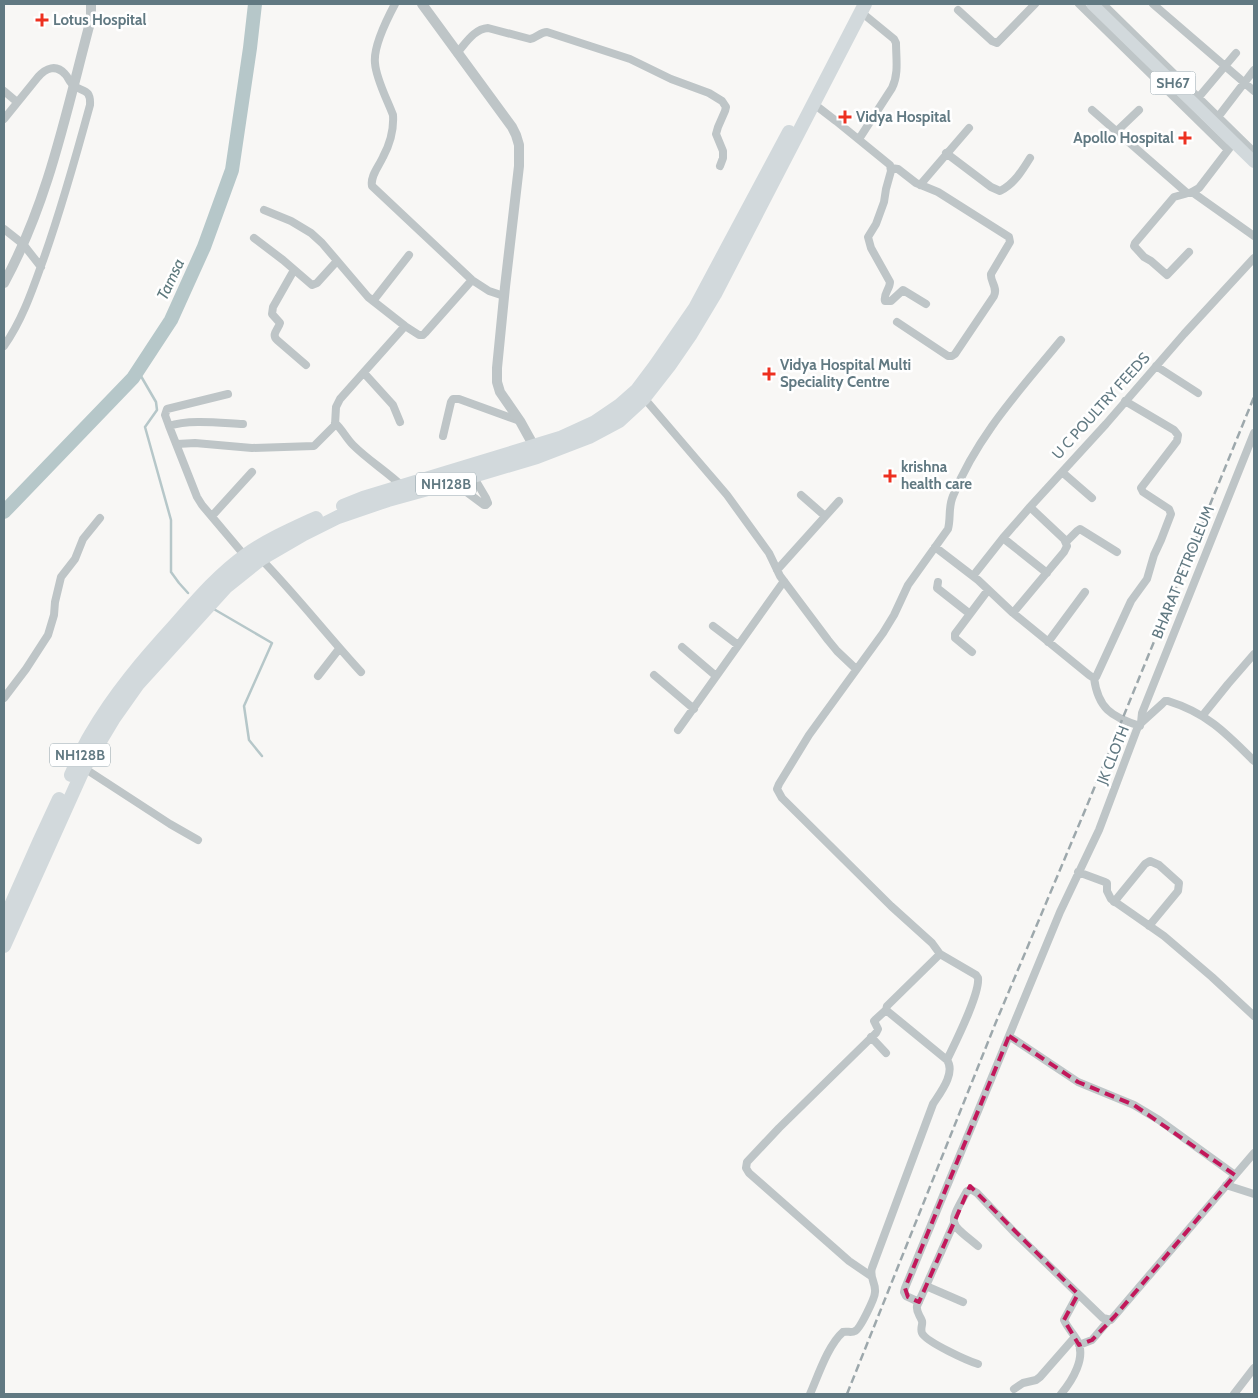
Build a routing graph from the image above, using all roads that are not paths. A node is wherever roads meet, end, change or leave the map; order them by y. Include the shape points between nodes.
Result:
1 (91, 4) edge
2 (395, 4) edge
3 (422, 4) edge
4 (1035, 4) edge
5 (1079, 4) edge
6 (1092, 4) edge
7 (1103, 4) edge
8 (1153, 4) edge
9 (861, 7) edge
10 (958, 10) dead end
11 (457, 53) junction
12 (1236, 53) dead end
13 (1225, 67) junction
14 (1254, 70) edge
15 (1244, 83) junction
16 (73, 85) junction
17 (4, 91) edge
18 (1254, 92) edge
19 (1198, 98) junction
20 (17, 102) junction
21 (814, 104) junction
22 (1092, 110) dead end
23 (1139, 110) dead end
24 (1218, 118) junction
25 (4, 119) edge
26 (968, 128) dead end
27 (1117, 131) junction
28 (1238, 137) junction
29 (859, 138) junction
30 (1228, 150) junction
31 (1254, 152) edge
32 (946, 153) junction
33 (1030, 158) dead end
34 (1254, 162) edge
35 (720, 166) dead end
36 (891, 168) junction
37 (920, 185) junction
38 (1190, 193) junction
39 (264, 210) dead end
40 (4, 228) edge
41 (1252, 231) edge
42 (254, 238) dead end
43 (24, 244) junction
44 (1189, 252) dead end
45 (409, 255) dead end
46 (1254, 258) edge
47 (337, 261) junction
48 (40, 267) junction
49 (294, 270) junction
50 (472, 280) junction
51 (4, 283) edge
52 (504, 296) junction
53 (373, 301) junction
54 (926, 304) dead end
55 (898, 322) dead end
56 (405, 326) junction
57 (1061, 340) dead end
58 (4, 346) edge
59 (306, 365) dead end
60 (1156, 366) junction
61 (364, 373) junction
62 (1198, 393) dead end
63 (228, 394) dead end
64 (644, 398) junction
65 (1125, 400) junction
66 (520, 421) junction
67 (400, 422) dead end
68 (335, 423) junction
69 (243, 424) dead end
70 (169, 426) junction
71 (1254, 433) edge
72 (443, 436) dead end
73 (177, 444) junction
74 (537, 451) junction
75 (252, 472) dead end
76 (1062, 472) junction
77 (474, 476) junction
78 (454, 482) junction
79 (402, 486) junction
80 (801, 495) dead end
81 (1092, 498) dead end
82 (839, 501) dead end
83 (1030, 506) junction
84 (212, 516) junction
85 (825, 516) junction
86 (100, 518) dead end
87 (1003, 538) junction
88 (1066, 542) junction
89 (935, 547) junction
90 (1117, 552) dead end
91 (245, 556) junction
92 (262, 559) junction
93 (777, 570) junction
94 (1047, 573) junction
95 (973, 576) junction
96 (784, 581) junction
97 (938, 582) dead end
98 (988, 590) junction
99 (1085, 592) dead end
100 (1014, 613) junction
101 (970, 614) junction
102 (713, 626) dead end
103 (1048, 642) junction
104 (738, 645) junction
105 (682, 647) dead end
106 (339, 649) junction
107 (972, 652) dead end
108 (1254, 654) edge
109 (856, 669) junction
110 (361, 672) dead end
111 (654, 675) dead end
112 (318, 676) dead end
113 (716, 676) junction
114 (1094, 678) junction
115 (4, 698) edge
116 (694, 709) junction
117 (1203, 715) junction
118 (1140, 724) junction
119 (678, 730) dead end
120 (1254, 761) edge
121 (84, 768) junction
122 (198, 840) dead end
123 (1078, 872) junction
124 (1114, 902) junction
125 (4, 921) edge
126 (1149, 926) junction
127 (4, 946) edge
128 (940, 954) junction
129 (886, 1010) junction
130 (1254, 1016) edge
131 (1009, 1036) junction
132 (871, 1037) junction
133 (886, 1054) dead end
134 (947, 1060) junction
135 (1254, 1154) edge
136 (1235, 1175) junction
137 (1226, 1185) junction
138 (1254, 1194) edge
139 (954, 1223) junction
140 (978, 1246) dead end
141 (871, 1276) junction
142 (926, 1286) junction
143 (1078, 1294) junction
144 (919, 1302) junction
145 (963, 1302) dead end
146 (1109, 1320) junction
147 (1078, 1341) junction
148 (978, 1364) dead end
149 (1254, 1368) edge
150 (1014, 1389) dead end
151 (810, 1394) edge
152 (1061, 1394) edge
153 (1234, 1394) edge

1 - 16 street via 91,19
2 - 50 street via 375,57 377,74 394,120 390,142 371,183
3 - 11 street
4 - 10 street via 997,43
5 - 30 street
6 - 34 main road, SH67
7 - 19 street
8 - 13 street
9 - 21 highway, NH128B
9 - 29 street via 894,39 896,72 892,88
9 - 74 highway, NH128B via 695,308 655,366 637,390 620,405 595,422
11 - 35 street via 483,28 530,39 547,32 622,56 709,93 726,106 716,134 723,155
11 - 52 street via 512,127 519,145
12 - 13 street
13 - 15 street
13 - 19 street
14 - 15 street
15 - 18 street
15 - 24 street
16 - 20 street via 65,74 50,68
16 - 43 street via 38,208
16 - 48 street via 89,95 90,105 67,189
17 - 20 street
19 - 24 street
20 - 25 street
21 - 29 street
21 - 64 highway, NH128B via 715,294 680,350
22 - 27 street
23 - 27 street
24 - 28 street
26 - 32 street
27 - 38 street
28 - 30 street
28 - 31 street
29 - 36 street
30 - 38 street via 1199,188
32 - 33 street via 998,191 1015,179
32 - 37 street
36 - 37 street via 898,169
36 - 54 street via 884,202 868,237 890,282 884,297 887,301 903,290
37 - 55 street via 938,192 1009,237 1010,242 990,277 996,290 994,296 952,356
38 - 41 street
38 - 44 street via 1177,195 1171,200 1134,246 1167,275
39 - 47 street via 305,230
40 - 43 street
42 - 49 street
43 - 48 street
43 - 51 street
45 - 53 street
46 - 60 street, U C POULTRY FEEDS
47 - 49 street via 314,285 308,284
47 - 53 street
48 - 58 street via 32,293
49 - 59 street via 272,307 272,314 280,323 274,336
50 - 52 street
50 - 56 street via 423,335
52 - 66 street via 497,382 505,401
53 - 56 street
56 - 61 street
57 - 89 street via 1008,404 974,452 950,503 948,529
60 - 62 street
60 - 65 street, U C POULTRY FEEDS
61 - 67 street via 393,405
61 - 68 street via 336,404
63 - 70 street via 167,409 165,415
64 - 74 highway, NH128B via 619,421 589,438
64 - 93 street via 727,495 769,553
65 - 76 street, U C POULTRY FEEDS
65 - 114 street via 1178,435 1141,488 1170,509 1171,514 1147,579 1131,601
66 - 72 street via 454,399
66 - 74 street
68 - 73 street via 312,447
68 - 79 street via 369,460
69 - 70 street via 210,422
70 - 73 street
71 - 118 street, BHARAT PETROLEUM
73 - 84 street via 197,497
74 - 77 highway, NH128B
74 - 79 highway, NH128B
75 - 84 street
76 - 81 street
76 - 83 street, U C POULTRY FEEDS
77 - 78 highway, NH128B
77 - 78 street via 486,498 486,505
78 - 92 highway, NH128B via 338,517
79 - 91 highway, NH128B via 338,508 279,535
80 - 85 street
82 - 85 street
83 - 87 street, U C POULTRY FEEDS
83 - 88 street
84 - 91 street
85 - 93 street
86 - 115 street via 83,539 75,559 61,577 48,635
87 - 94 street
87 - 95 street, U C POULTRY FEEDS
88 - 90 street via 1079,529
88 - 94 street via 1066,549
89 - 95 street
89 - 109 street via 908,585 883,633
91 - 125 highway, NH128B via 219,577 142,662 90,735
92 - 106 street
92 - 121 highway, NH128B via 226,587 138,684
93 - 96 street
94 - 100 street
95 - 98 street
96 - 104 street
96 - 109 street via 837,651
97 - 101 street via 937,588
98 - 100 street
98 - 101 street
99 - 103 street
100 - 103 street
101 - 107 street via 954,636
102 - 104 street
103 - 114 street
104 - 113 street
105 - 113 street
106 - 110 street
106 - 112 street
108 - 117 street
109 - 128 street via 777,789 782,798
111 - 116 street
113 - 116 street
114 - 118 street via 1098,696 1108,710 1120,719
116 - 119 street
117 - 118 street, JK CLOTH via 1165,701
117 - 120 street, JK CLOTH
118 - 123 street, JK CLOTH via 1100,830
121 - 122 street
121 - 127 highway, NH128B
123 - 124 street via 1105,882 1108,895
123 - 131 street, JK CLOTH
124 - 126 street
124 - 126 street via 1145,864 1150,861 1156,863 1179,886
126 - 130 street
128 - 129 street
128 - 134 street via 978,978 972,1004
129 - 132 street via 874,1021 878,1029
129 - 134 street
131 - 136 street via 1078,1082 1134,1104
131 - 144 street, JK CLOTH via 905,1288 906,1296
132 - 133 street
132 - 141 street via 779,1128 747,1162 746,1168 834,1248
134 - 141 street via 950,1070 933,1104
135 - 136 street
136 - 137 street
137 - 138 street
137 - 146 street
139 - 140 street
139 - 142 street
139 - 143 street via 954,1216 967,1192 974,1190
141 - 151 street via 875,1292 862,1323 854,1332 839,1335
142 - 144 street
142 - 145 street
143 - 146 street
143 - 147 street via 1064,1320
144 - 148 street via 916,1311 922,1322 923,1335
146 - 147 street via 1092,1340
147 - 150 street via 1036,1380
147 - 152 street via 1080,1357
149 - 153 street

